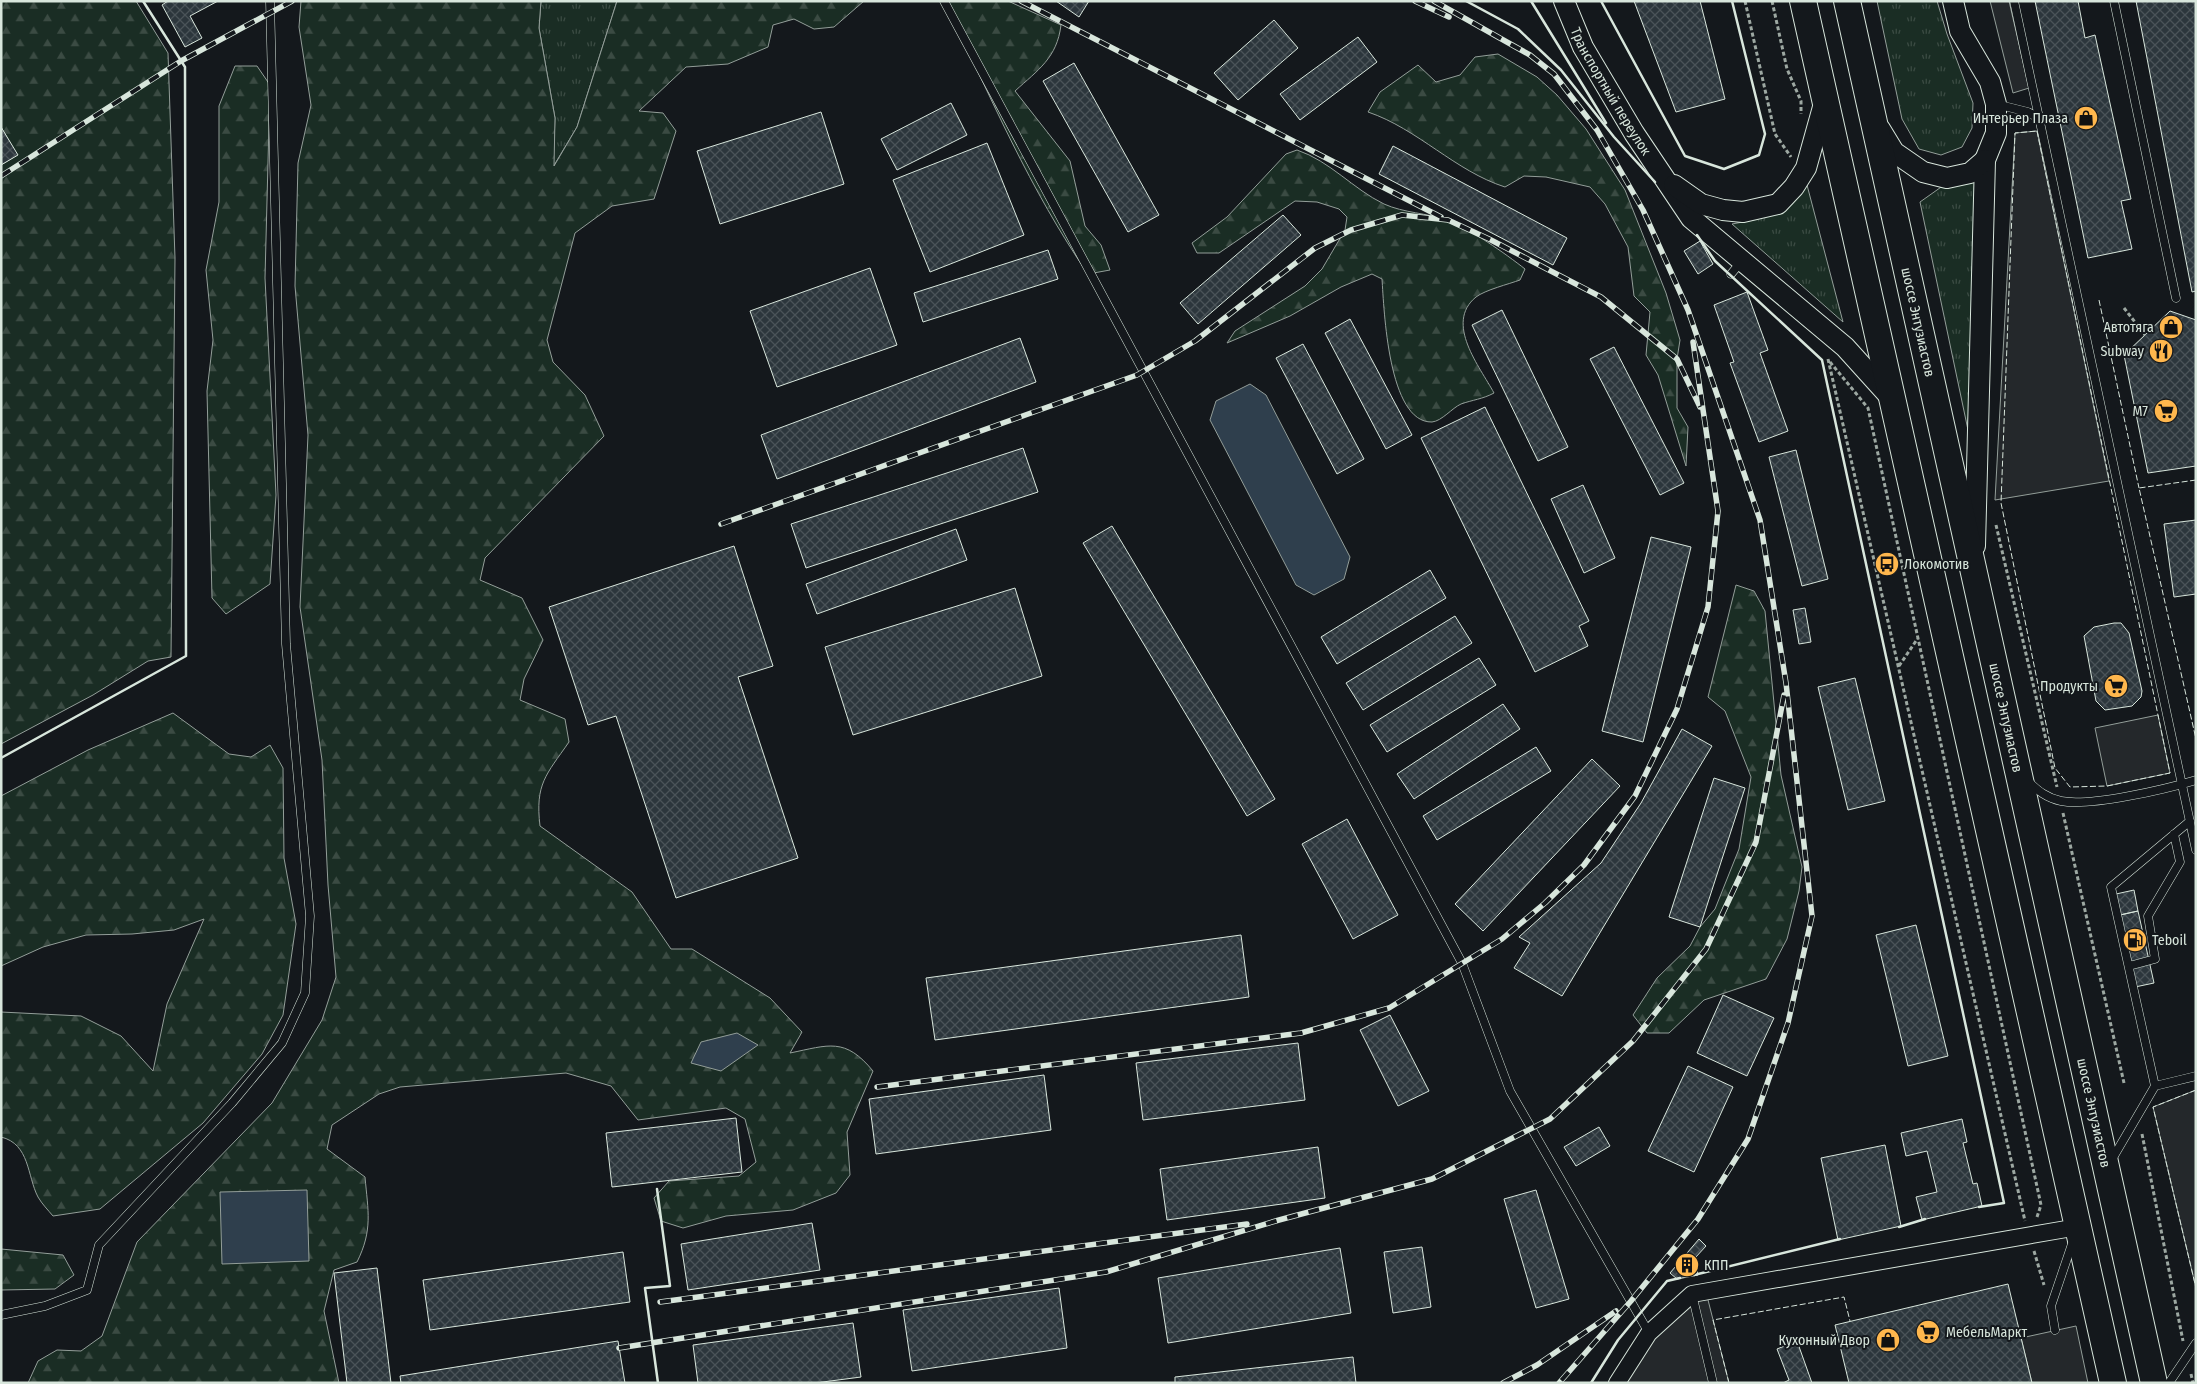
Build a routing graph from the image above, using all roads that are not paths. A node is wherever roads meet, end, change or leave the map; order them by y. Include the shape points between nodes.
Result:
1 (270, 1) edge
2 (944, 1) edge
3 (1564, 1) edge
4 (1802, 1) edge
5 (1847, 1) edge
6 (1953, 1) edge
7 (2014, 1) edge
8 (2114, 1) edge
9 (1825, 98) junction
10 (1996, 104) junction
11 (1873, 118) junction
12 (2040, 119) junction
13 (1985, 160) junction
14 (1656, 173) junction
15 (2176, 298) dead end
16 (1892, 399) junction
17 (1974, 573) junction
18 (2018, 771) junction
19 (2196, 780) edge
20 (2180, 785) junction
21 (2190, 821) junction
22 (2174, 834) junction
23 (2196, 850) edge
24 (2128, 966) junction
25 (2196, 1076) edge
26 (2155, 1086) junction
27 (2106, 1170) junction
28 (2078, 1227) junction
29 (1692, 1294) junction
30 (1, 1315) edge
31 (2055, 1330) dead end
32 (1649, 1333) junction
33 (2196, 1342) edge
34 (1617, 1383) edge
35 (1714, 1383) edge
36 (2113, 1383) edge
37 (2154, 1383) edge
38 (2169, 1383) edge

1 - 30 lane via 286,644 310,916 305,993 282,1043 232,1103 99,1244 87,1290 44,1306
2 - 32 lane via 1462,963 1510,1091
3 - 14 street, Транспортный переулок via 1583,47
4 - 9 highway
5 - 11 highway, шоссе Энтузиастов
6 - 10 street via 1960,31 1990,82
7 - 12 lane
8 - 15 lane
9 - 14 street via 1806,168 1778,204 1742,212 1723,210 1701,204
9 - 16 highway
10 - 12 lane via 2028,112
10 - 13 street via 1996,133
11 - 13 street via 1894,152 1923,172 1947,178 1970,173
11 - 17 highway, шоссе Энтузиастов
12 - 20 lane
13 - 17 street
14 - 16 street, Транспортный переулок via 1736,268 1845,347
16 - 28 highway
17 - 18 highway, шоссе Энтузиастов
18 - 20 lane via 2042,794 2060,801 2082,803
18 - 27 highway, шоссе Энтузиастов
19 - 20 lane
20 - 21 lane
21 - 22 lane
21 - 23 lane
22 - 24 lane via 2180,862 2148,916 2155,959
22 - 24 lane via 2111,887
24 - 26 lane
25 - 26 lane
26 - 27 lane
27 - 37 highway, шоссе Энтузиастов
28 - 29 street
28 - 31 lane via 2051,1306
28 - 36 highway
29 - 32 street
29 - 35 lane
32 - 34 street
33 - 38 lane

